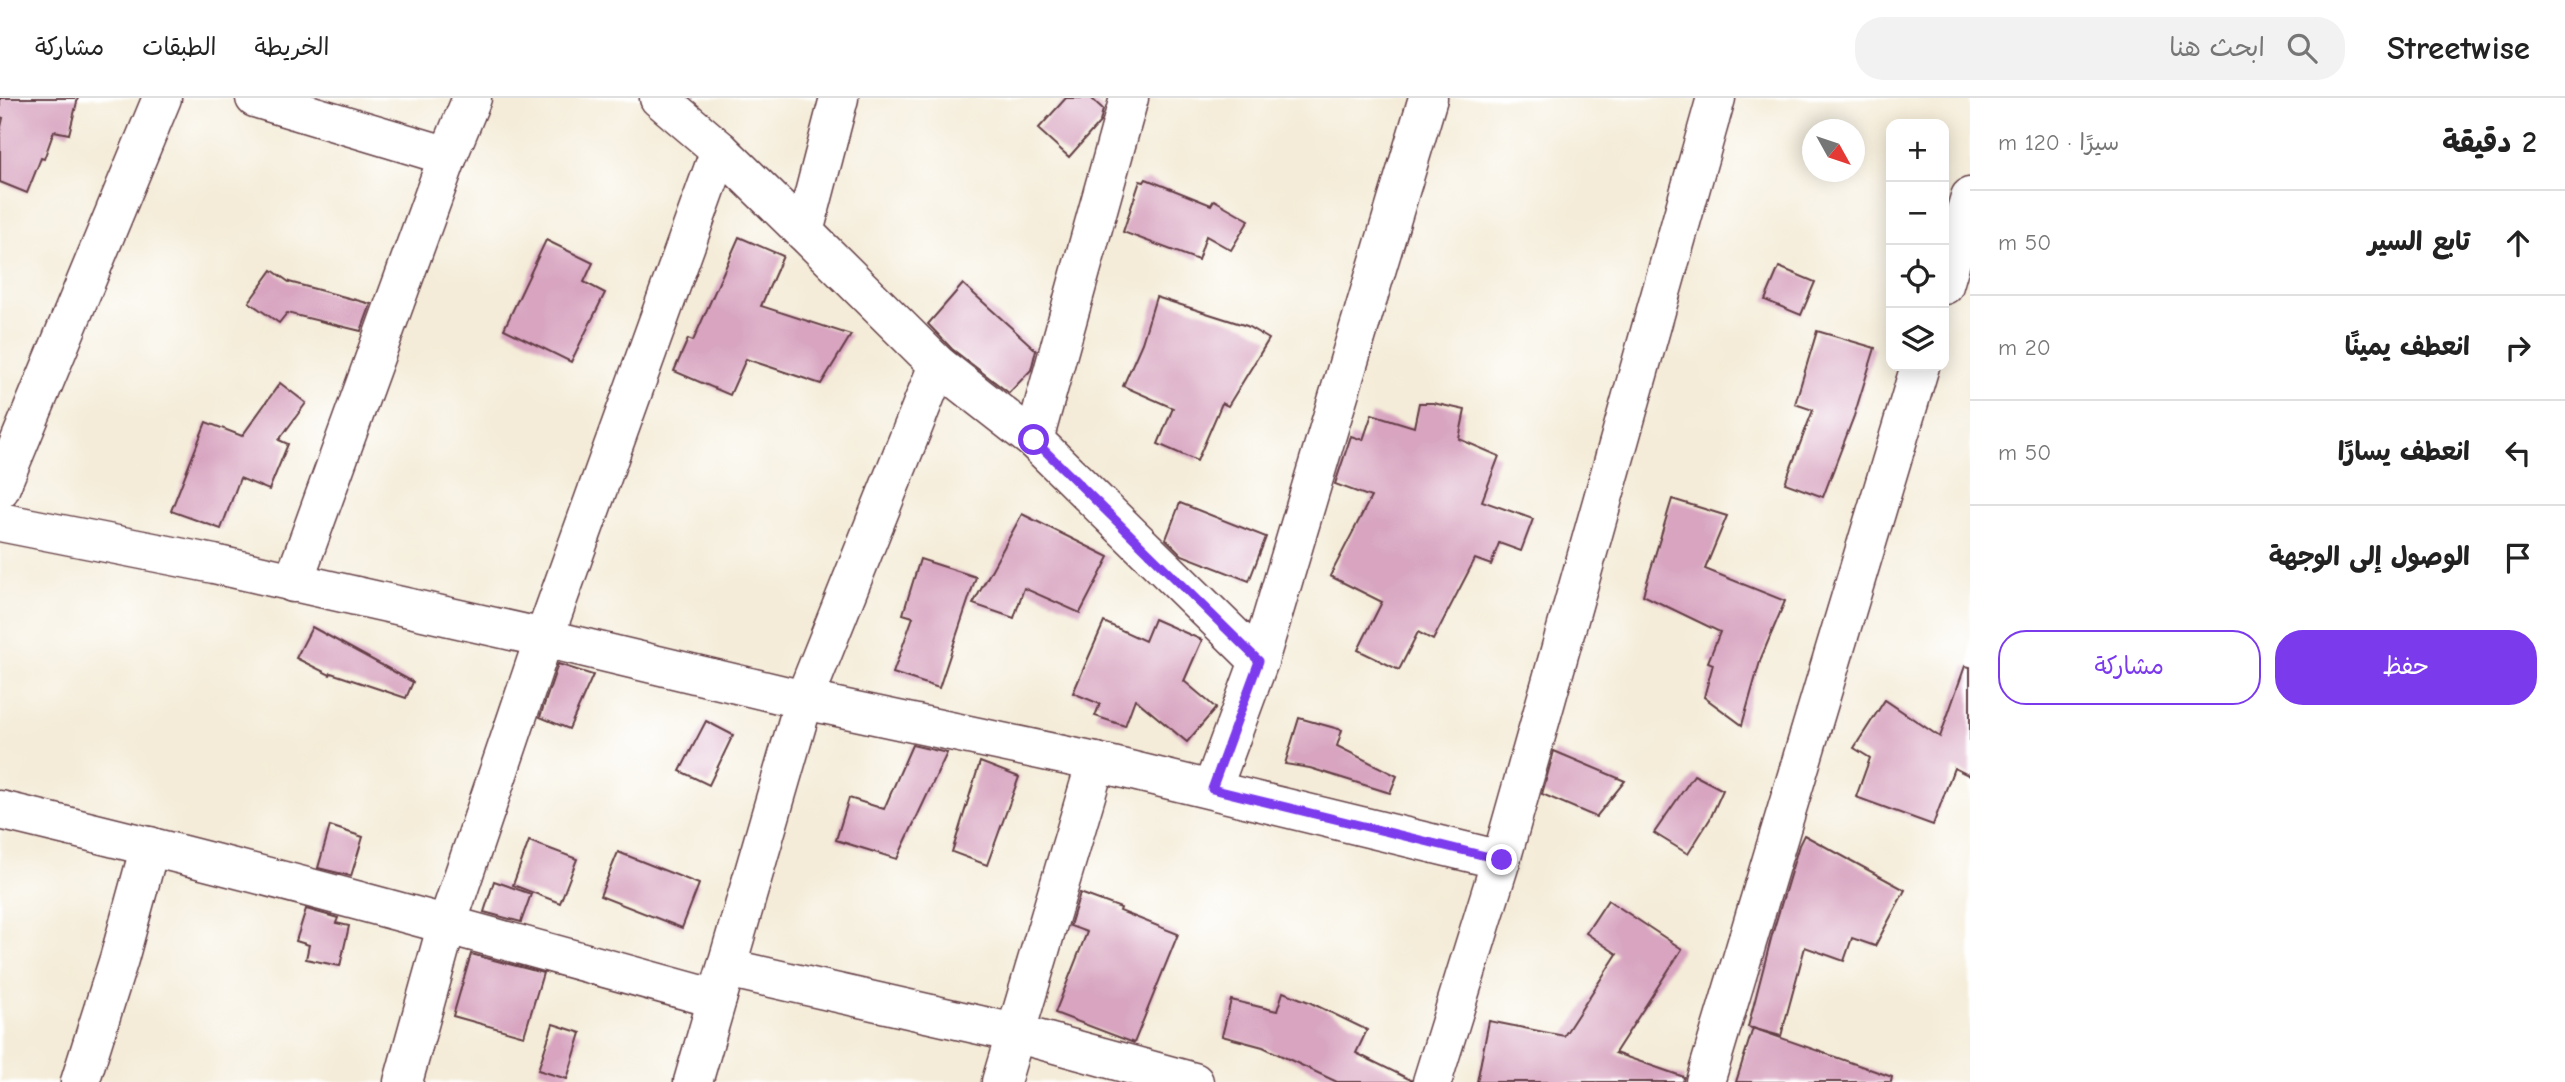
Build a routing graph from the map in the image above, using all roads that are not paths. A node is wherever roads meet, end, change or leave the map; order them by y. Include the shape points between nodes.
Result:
1 (162, 98) edge
2 (255, 98) edge
3 (472, 98) edge
4 (659, 98) edge
5 (839, 98) edge
6 (1129, 98) edge
7 (1428, 98) edge
8 (1716, 98) edge
9 (720, 150) junction
10 (448, 156) junction
11 (1970, 197) edge
12 (804, 232) junction
13 (1949, 268) edge
14 (938, 365) junction
15 (1918, 371) edge
16 (1034, 440) junction
17 (0, 489) edge
18 (0, 522) edge
19 (293, 583) junction
20 (544, 638) junction
21 (1259, 661) junction
22 (804, 700) junction
23 (1096, 762) junction
24 (1212, 789) junction
25 (0, 810) edge
26 (150, 846) junction
27 (1502, 860) junction
28 (447, 924) junction
29 (722, 984) junction
30 (1015, 1033) junction
31 (80, 1082) edge
32 (402, 1082) edge
33 (693, 1082) edge
34 (1001, 1082) edge
35 (1194, 1082) edge
36 (1432, 1082) edge
37 (1705, 1082) edge

1 - 17 street
2 - 10 street
3 - 10 street
4 - 9 street
5 - 12 street
6 - 16 street
7 - 21 street
8 - 27 street
9 - 12 street
9 - 20 street
10 - 19 street
11 - 13 street
12 - 14 street
14 - 16 street
14 - 22 street
15 - 37 street
16 - 21 street
18 - 19 street
19 - 20 street
20 - 22 street
20 - 28 street
21 - 24 street
22 - 23 street
22 - 29 street
23 - 24 street
23 - 30 street
24 - 27 street
25 - 26 street
26 - 28 street
26 - 31 street
27 - 36 street
28 - 29 street
28 - 32 street
29 - 30 street
29 - 33 street
30 - 34 street
30 - 35 street

